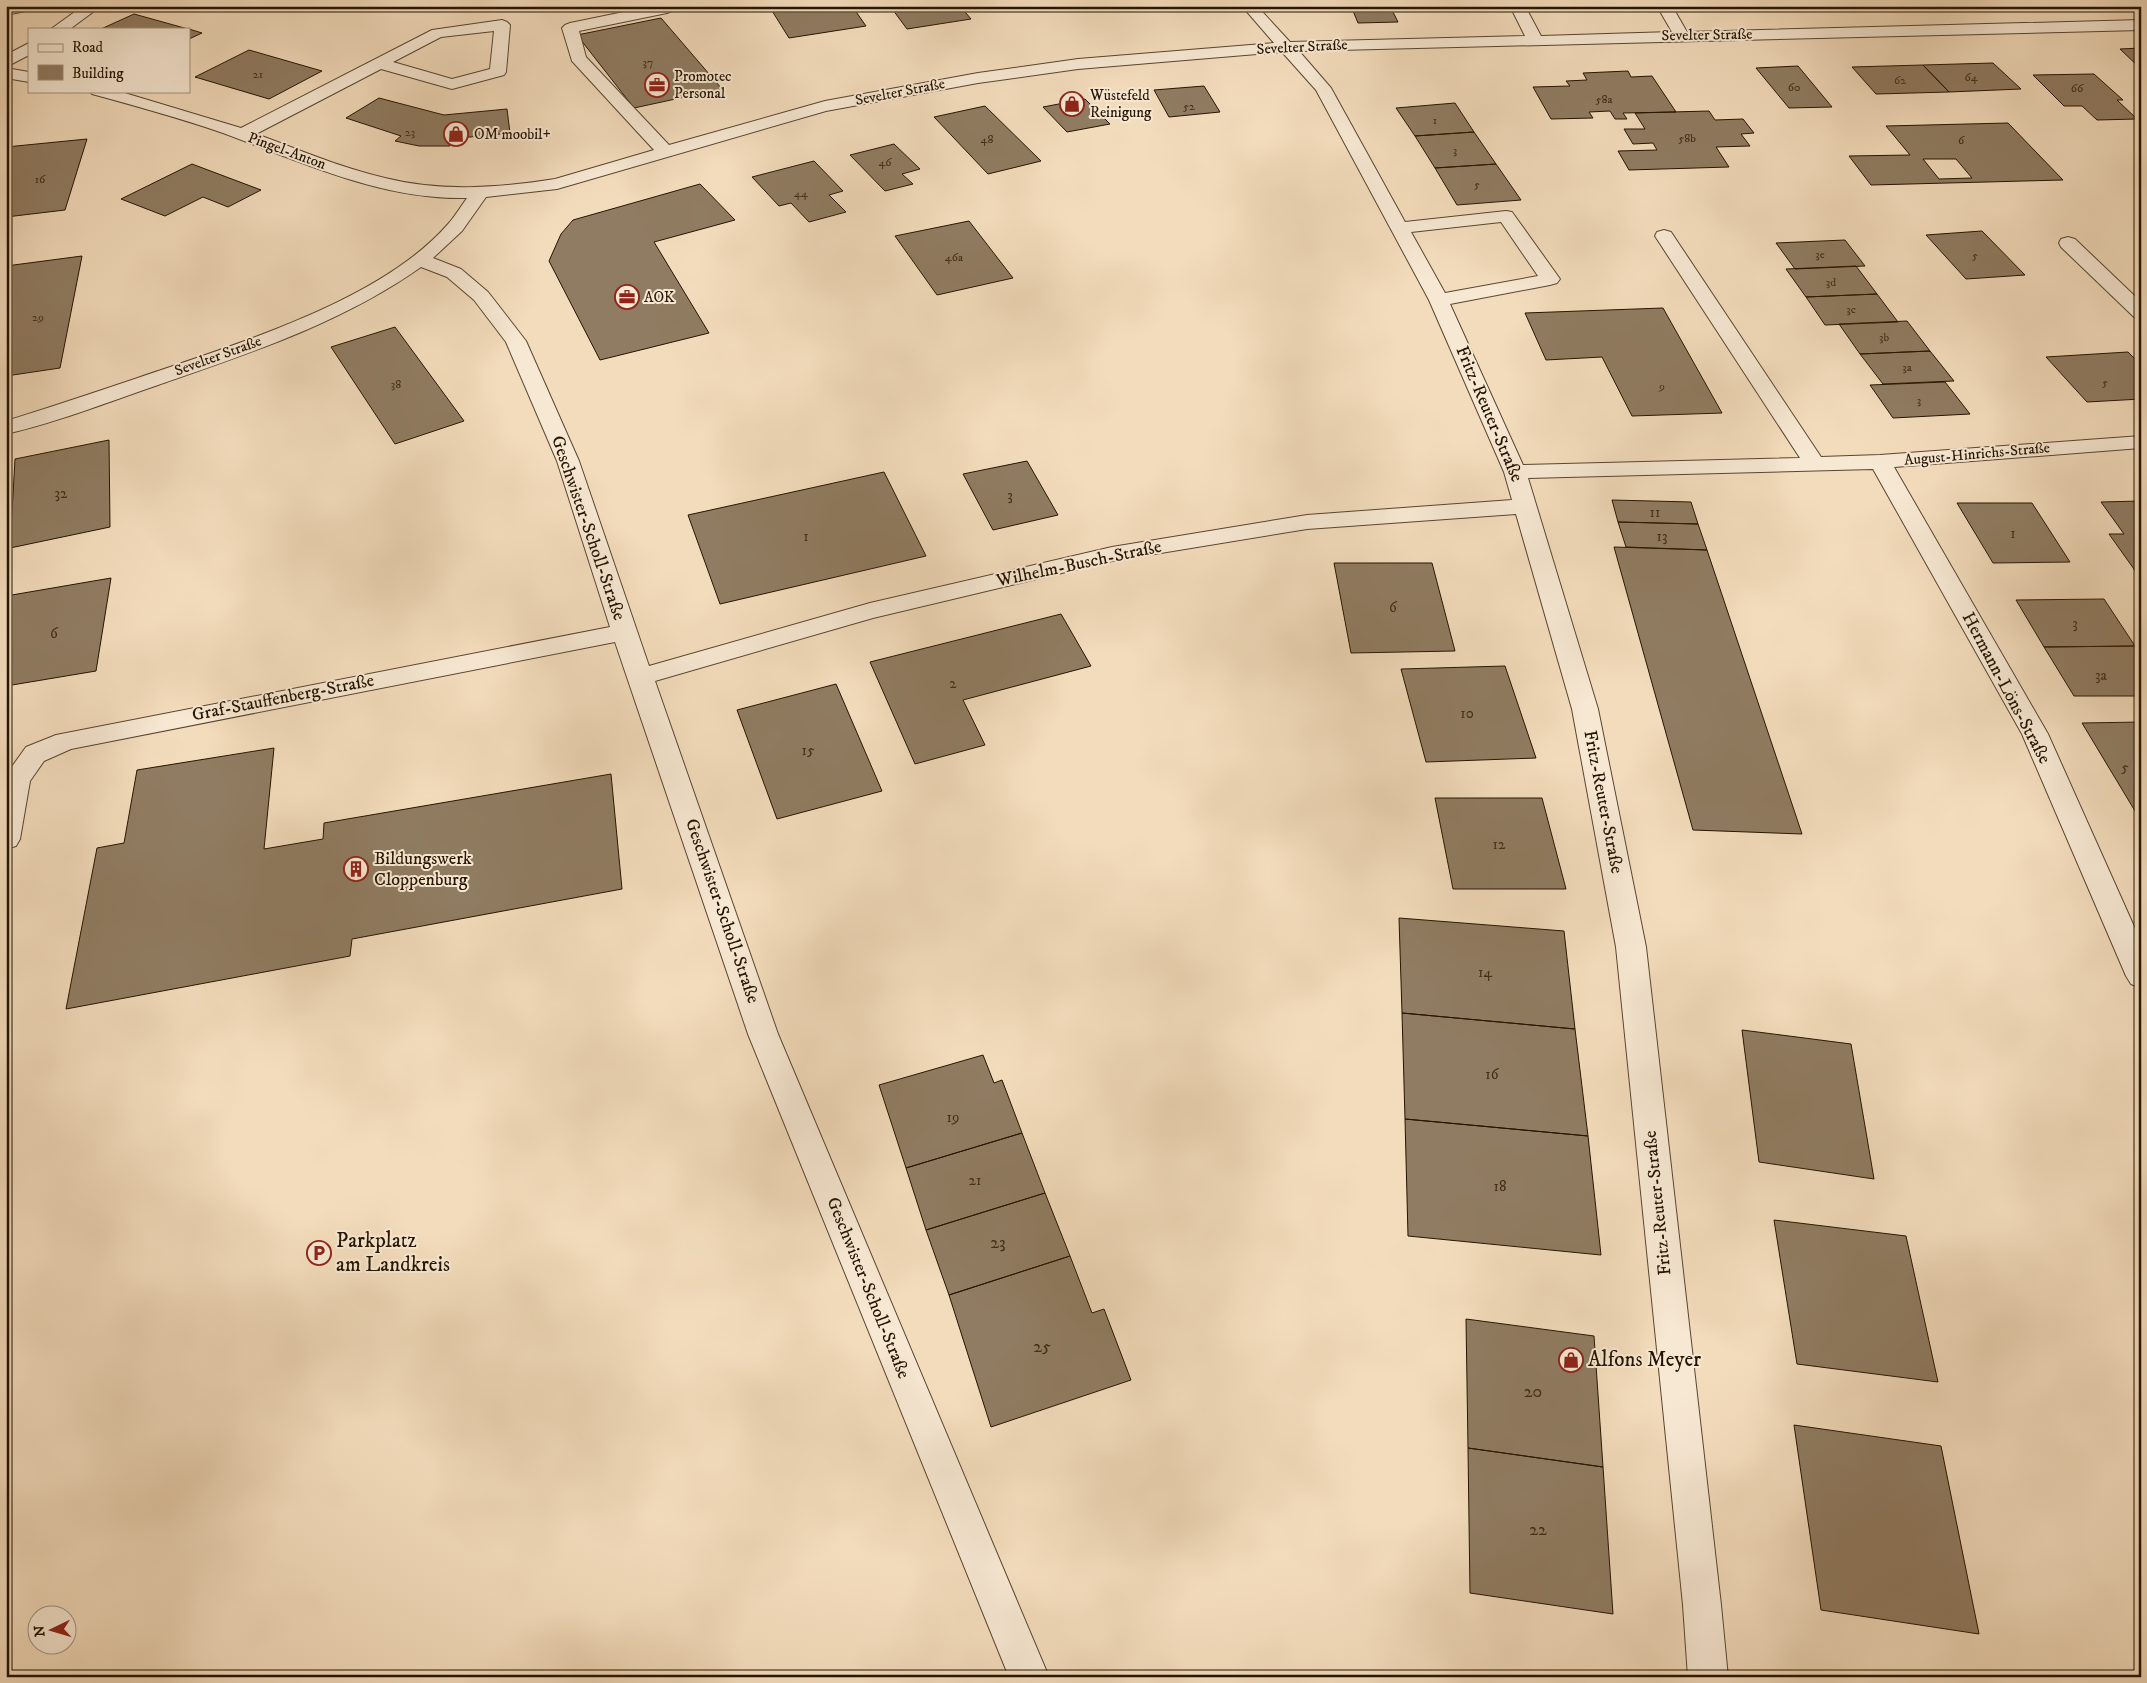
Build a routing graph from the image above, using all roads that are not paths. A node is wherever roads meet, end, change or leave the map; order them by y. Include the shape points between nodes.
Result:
1 (30, 6) edge
2 (1249, 6) edge
3 (1516, 6) edge
4 (1664, 6) edge
5 (63, 7) edge
6 (91, 8) edge
7 (667, 8) dead end
8 (6, 10) edge
9 (2141, 25) edge
10 (61, 28) edge
11 (1682, 36) junction
12 (1535, 40) junction
13 (1288, 47) junction
14 (28, 49) edge
15 (6, 62) edge
16 (379, 63) junction
17 (6, 73) edge
18 (28, 77) edge
19 (101, 92) edge
20 (242, 134) junction
21 (665, 152) junction
22 (480, 193) junction
23 (1400, 228) junction
24 (1664, 236) dead end
25 (2068, 244) dead end
26 (420, 260) junction
27 (1439, 300) junction
28 (2141, 313) edge
29 (6, 428) edge
30 (2141, 442) edge
31 (1880, 462) junction
32 (1814, 463) junction
33 (1515, 472) junction
34 (1526, 506) junction
35 (624, 632) junction
36 (641, 677) junction
37 (6, 839) edge
38 (2141, 976) edge
39 (1029, 1677) edge
40 (1708, 1677) edge

1 - 8 street
2 - 13 street, Fritz-Reuter-Straße
3 - 12 street
4 - 11 street
5 - 6 street
6 - 10 street
7 - 21 street via 570,28 578,58
9 - 11 street, Sevelter Straße via 2001,22
11 - 12 street, Sevelter Straße
12 - 13 street, Sevelter Straße
13 - 21 street, Sevelter Straße via 1078,64 978,78 825,106
13 - 23 street, Fritz-Reuter-Straße via 1323,88
14 - 15 street
16 - 16 street via 437,33 502,25 498,72 452,84
16 - 20 street
17 - 18 street
19 - 20 street, Pingel-Anton
20 - 22 street, Pingel-Anton via 368,180 407,188
21 - 22 street, Sevelter Straße via 557,184
22 - 26 street via 471,209
23 - 27 street, Fritz-Reuter-Straße
23 - 27 street via 1506,216 1550,279
24 - 32 street
25 - 28 street
26 - 29 street, Sevelter Straße via 360,297 318,318 241,349
26 - 35 street, Geschwister-Scholl-Straße via 454,273 482,296 516,341 568,461
27 - 33 street, Fritz-Reuter-Straße
30 - 31 street, August-Hinrichs-Straße
31 - 32 street, August-Hinrichs-Straße
31 - 38 street, Hermann-Löns-Straße via 2035,734
32 - 33 street, August-Hinrichs-Straße
33 - 34 street, Fritz-Reuter-Straße
34 - 36 street, Wilhelm-Busch-Straße via 1307,522 1112,554 870,611
34 - 40 street, Fritz-Reuter-Straße via 1585,709 1631,947
35 - 36 street, Geschwister-Scholl-Straße
35 - 37 street, Graf-Stauffenberg-Straße via 65,741 36,754 17,778
36 - 39 street, Geschwister-Scholl-Straße via 763,1034

